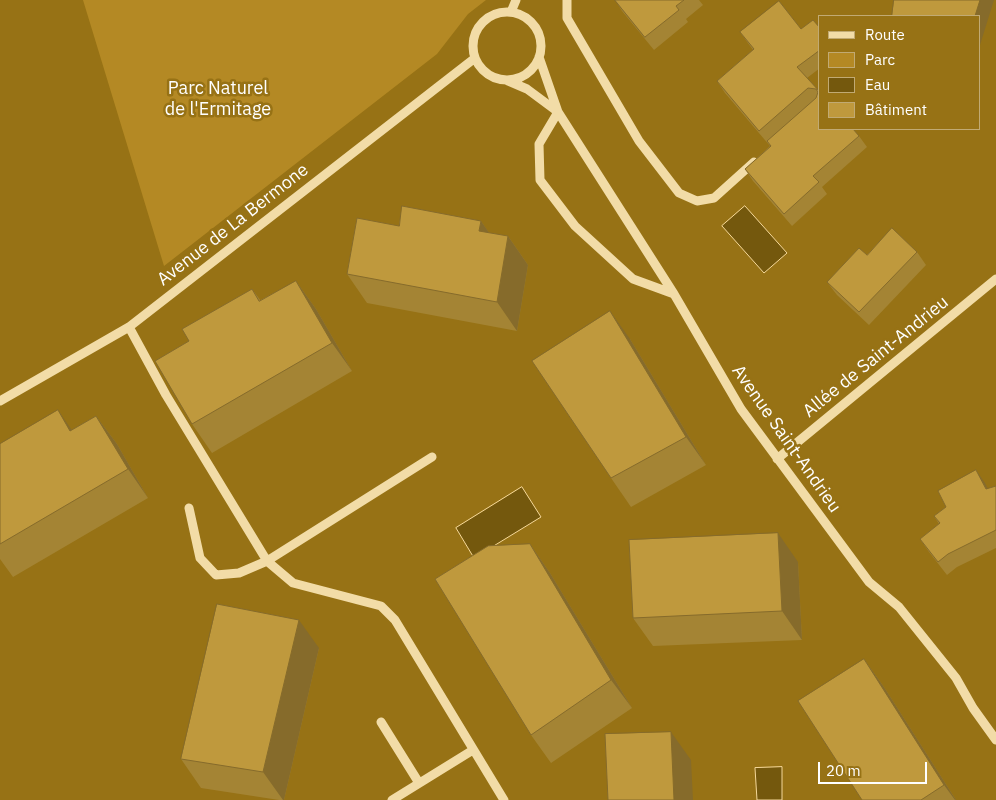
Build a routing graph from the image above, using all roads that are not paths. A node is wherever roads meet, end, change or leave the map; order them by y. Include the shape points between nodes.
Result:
1 (516, 0) edge
2 (567, 0) edge
3 (510, 12) junction
4 (538, 57) junction
5 (475, 58) junction
6 (506, 80) junction
7 (558, 112) junction
8 (763, 154) edge
9 (996, 280) edge
10 (674, 294) junction
11 (129, 327) junction
12 (0, 401) edge
13 (432, 457) dead end
14 (777, 459) junction
15 (189, 508) dead end
16 (268, 561) junction
17 (381, 722) dead end
18 (996, 740) edge
19 (473, 750) junction
20 (419, 783) junction
21 (392, 800) edge
22 (504, 800) edge

1 - 3 street
2 - 8 street via 567,18 639,141 679,193 697,202 714,198
3 - 4 street via 529,20 535,28 539,37
3 - 5 street via 491,16 477,29 473,48
4 - 6 street via 527,73
4 - 7 street, Avenue Saint-Andrieu
5 - 6 street via 488,74
5 - 11 street, Avenue de La Bermone
6 - 7 street, Avenue Saint-Andrieu
7 - 10 street, Avenue Saint-Andrieu
7 - 10 street via 539,144 540,180 576,226 633,279
9 - 14 street, Allée de Saint-Andrieu
10 - 14 street, Avenue Saint-Andrieu via 741,409
11 - 12 street, Avenue de La Bermone
11 - 16 street
13 - 16 street
14 - 18 street, Avenue Saint-Andrieu via 869,582 899,607 956,678
15 - 16 street via 200,558 216,575 239,573
16 - 19 street via 293,584 381,606 395,620
17 - 20 street
19 - 20 street
19 - 22 street
20 - 21 street

